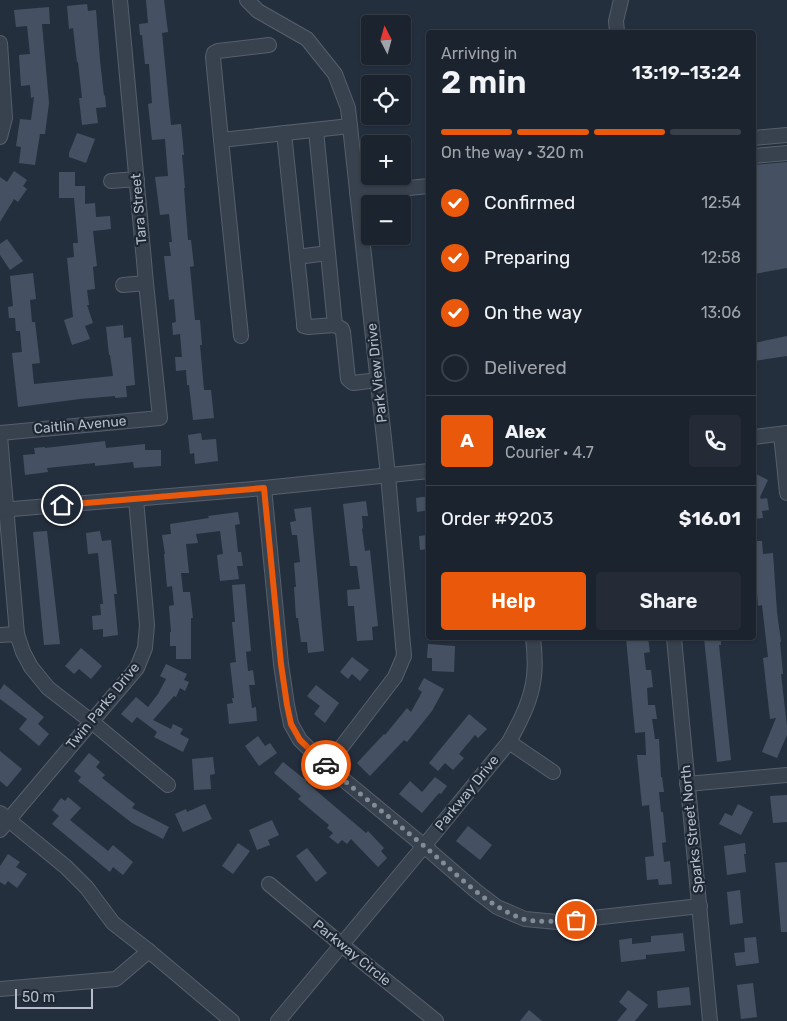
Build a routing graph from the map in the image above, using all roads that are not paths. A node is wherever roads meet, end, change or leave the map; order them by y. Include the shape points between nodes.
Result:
1 (120, 0) edge
2 (247, 0) edge
3 (621, 0) edge
4 (617, 30) edge
5 (0, 44) edge
6 (269, 45) dead end
7 (350, 126) junction
8 (316, 130) junction
9 (284, 133) junction
10 (787, 135) edge
11 (0, 137) edge
12 (756, 138) edge
13 (221, 140) junction
14 (787, 153) edge
15 (756, 156) edge
16 (137, 179) junction
17 (110, 182) dead end
18 (426, 186) edge
19 (357, 193) junction
20 (328, 253) junction
21 (297, 257) junction
22 (146, 283) junction
23 (123, 285) dead end
24 (335, 325) junction
25 (241, 336) dead end
26 (378, 380) junction
27 (160, 418) joint
28 (784, 433) edge
29 (0, 434) edge
30 (756, 437) edge
31 (426, 471) edge
32 (388, 475) junction
33 (264, 488) junction
34 (787, 493) edge
35 (136, 499) junction
36 (3, 510) edge
37 (17, 634) junction
38 (0, 635) edge
39 (534, 640) edge
40 (674, 640) edge
41 (92, 722) junction
42 (509, 742) junction
43 (327, 766) junction
44 (553, 772) dead end
45 (787, 775) edge
46 (688, 784) junction
47 (168, 786) dead end
48 (3, 821) edge
49 (424, 846) junction
50 (269, 884) dead end
51 (700, 906) junction
52 (342, 945) junction
53 (149, 951) junction
54 (0, 989) edge
55 (232, 1021) edge
56 (278, 1021) edge
57 (436, 1021) edge
58 (710, 1021) edge

1 - 16 street, Tara Street
2 - 7 street, Park View Drive via 258,11 307,40 335,74 348,108
3 - 4 street
5 - 11 street via 5,118
6 - 13 street via 214,53
7 - 8 street
7 - 19 street, Park View Drive
8 - 9 street
8 - 20 street
9 - 13 street
9 - 21 street
10 - 12 street
13 - 25 street
14 - 15 street
16 - 17 street
16 - 22 street, Tara Street
18 - 19 street
19 - 26 street, Park View Drive
20 - 21 street
20 - 24 street
21 - 24 street via 304,326
22 - 23 street
22 - 27 street, Tara Street
24 - 26 street via 344,332 348,379 353,383
26 - 32 street, Park View Drive
27 - 29 street, Caitlin Avenue
28 - 30 street
28 - 34 street
29 - 36 street
31 - 32 street
32 - 33 street
32 - 43 street, Park View Drive via 404,656 395,677
33 - 35 street
33 - 43 street via 281,664 291,724 300,740
35 - 36 street
35 - 41 street, Twin Parks Drive via 147,624 145,648 137,668
36 - 37 street
37 - 38 street
37 - 41 street via 30,667 48,688
39 - 42 street, Parkway Drive via 532,688 520,723
40 - 46 street, Sparks Street North
41 - 47 street
41 - 48 street, Twin Parks Drive
42 - 44 street
42 - 49 street, Parkway Drive
43 - 49 street
45 - 46 street
46 - 51 street, Sparks Street North
48 - 53 street via 66,867 87,888 113,923
49 - 51 street via 476,891 497,906 525,919 557,922
49 - 52 street, Parkway Drive
50 - 52 street, Parkway Circle
51 - 58 street, Sparks Street North
52 - 56 street, Parkway Drive
52 - 57 street, Parkway Circle
53 - 54 street via 116,979
53 - 55 street

